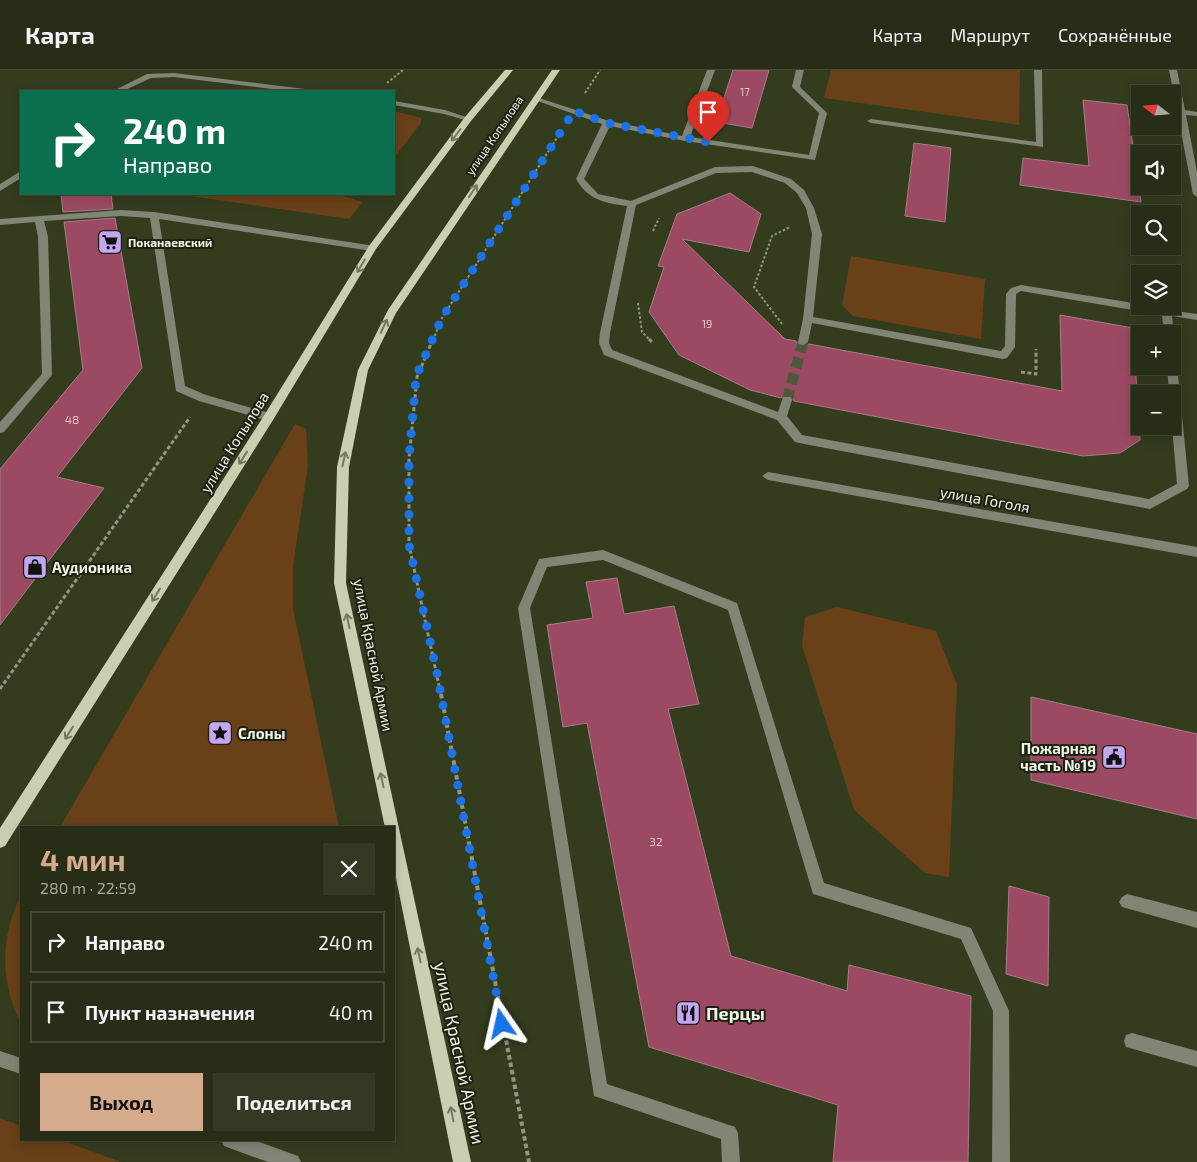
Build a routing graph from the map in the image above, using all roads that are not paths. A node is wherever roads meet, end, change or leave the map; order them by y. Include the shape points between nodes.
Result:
1 (509, 70) edge
2 (556, 70) edge
3 (711, 70) edge
4 (800, 70) edge
5 (1038, 70) edge
6 (1173, 70) edge
7 (119, 90) edge
8 (276, 90) edge
9 (536, 99) junction
10 (395, 103) edge
11 (1182, 112) junction
12 (1197, 114) edge
13 (468, 119) junction
14 (871, 121) dead end
15 (607, 123) junction
16 (685, 139) junction
17 (20, 175) edge
18 (0, 188) edge
19 (1197, 194) edge
20 (632, 204) junction
21 (154, 215) junction
22 (39, 220) junction
23 (0, 222) edge
24 (372, 248) junction
25 (1131, 306) edge
26 (1181, 314) edge
27 (1197, 317) edge
28 (808, 319) junction
29 (803, 342) tunnel mouth
30 (364, 370) joint
31 (1173, 375) edge
32 (787, 400) tunnel mouth
33 (270, 417) junction
34 (781, 417) junction
35 (0, 429) edge
36 (768, 476) dead end
37 (1197, 552) edge
38 (392, 826) edge
39 (395, 839) edge
40 (0, 841) edge
41 (1127, 902) dead end
42 (1197, 920) edge
43 (1132, 1041) dead end
44 (0, 1059) edge
45 (1197, 1059) edge
46 (20, 1066) edge
47 (233, 1141) edge
48 (292, 1162) edge
49 (462, 1162) edge
50 (731, 1162) edge
51 (1001, 1162) edge

1 - 13 main road, улица Копылова
2 - 9 main road, улица Копылова
3 - 16 street
4 - 16 street via 796,88 823,113 812,158
5 - 14 street via 1040,145
6 - 11 street
7 - 8 street via 150,76 174,75
9 - 15 street
30 -> 9 main road, улица Копылова via 391,312
10 - 13 street
11 - 12 street
11 - 19 street
13 -> 24 main road, улица Копылова
15 - 16 street
15 - 20 street via 580,179 586,191 598,199
17 - 18 street
20 - 28 street via 715,170 753,169 788,181 801,192 815,221 817,240
20 - 34 street via 605,333 604,343 608,352
21 - 22 street via 121,213
21 - 24 street
21 - 33 street via 180,388
22 - 23 street
22 - 35 street via 47,375
24 -> 33 main road, улица Копылова
25 - 28 street via 1021,288 1014,290 1011,294 1010,348 1004,354 983,353
26 - 27 street
28 - 29 street
38 -> 30 main road, улица Красной Армии via 340,583 343,467
31 - 34 street via 1184,486 1150,504 799,439
32 - 34 street
33 -> 40 main road, улица Копылова
36 - 37 street, улица Гоголя
49 -> 39 main road, улица Красной Армии
41 - 42 street
43 - 45 street
44 - 46 street
47 - 48 street
50 - 51 street via 729,1133 600,1090 524,608 543,563 604,555 733,607 818,889 966,933 1001,1012

